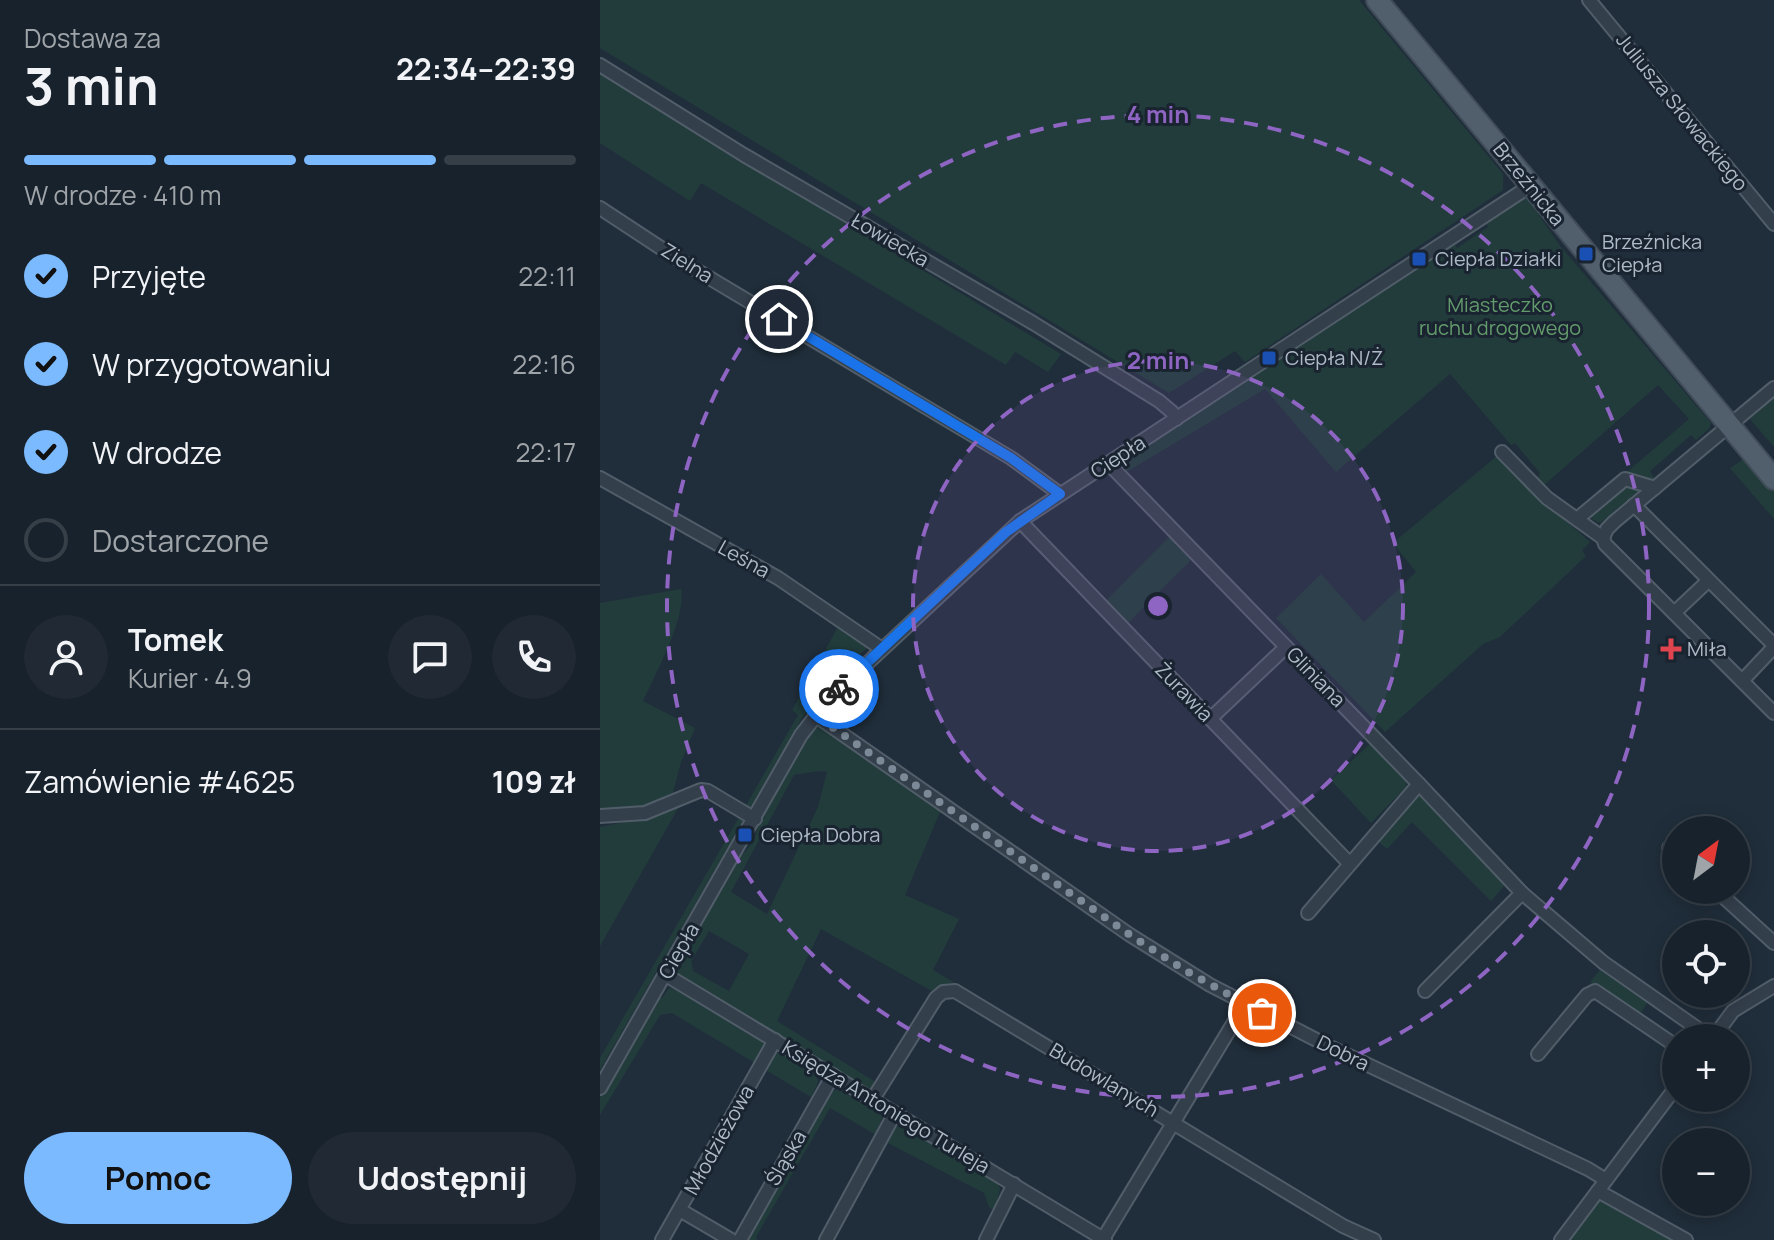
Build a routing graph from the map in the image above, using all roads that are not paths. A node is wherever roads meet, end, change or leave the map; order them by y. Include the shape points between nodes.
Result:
1 (1377, 0) edge
2 (1589, 0) edge
3 (600, 65) edge
4 (1530, 186) junction
5 (600, 208) edge
6 (1774, 224) edge
7 (1774, 388) edge
8 (1176, 419) junction
9 (1730, 425) junction
10 (1502, 452) dead end
11 (1108, 463) junction
12 (600, 478) edge
13 (1774, 479) edge
14 (1655, 488) junction
15 (1060, 494) junction
16 (1634, 505) junction
17 (1577, 519) junction
18 (1020, 521) junction
19 (1603, 538) junction
20 (1708, 581) junction
21 (1674, 613) junction
22 (1774, 646) edge
23 (1286, 647) junction
24 (882, 649) junction
25 (1742, 681) junction
26 (1774, 713) edge
27 (815, 715) junction
28 (1210, 719) junction
29 (1419, 784) junction
30 (600, 816) edge
31 (755, 819) junction
32 (1349, 863) junction
33 (1522, 893) junction
34 (1731, 904) edge
35 (1308, 913) dead end
36 (1774, 943) edge
37 (666, 975) junction
38 (1774, 986) edge
39 (1425, 991) dead end
40 (1245, 1004) junction
41 (1692, 1024) edge
42 (1723, 1024) edge
43 (1662, 1036) edge
44 (775, 1040) junction
45 (1538, 1054) dead end
46 (833, 1075) junction
47 (600, 1088) edge
48 (873, 1099) junction
49 (1662, 1106) edge
50 (895, 1113) junction
51 (1174, 1123) junction
52 (1014, 1184) junction
53 (1602, 1186) junction
54 (680, 1210) junction
55 (1104, 1239) edge
56 (662, 1240) edge
57 (731, 1240) edge
58 (740, 1240) edge
59 (826, 1240) edge
60 (986, 1240) edge
61 (1374, 1240) edge
62 (1561, 1240) edge
63 (1686, 1240) edge

1 - 4 main road, Brzeźnicka
2 - 6 street, Juliusza Słowackiego
3 - 8 street, Łowiecka via 1033,323 1159,401
4 - 8 street, Ciepła
4 - 9 main road, Brzeźnicka
5 - 15 street, Zielna via 1011,458
7 - 9 street
8 - 11 street, Ciepła
9 - 13 main road, Brzeźnicka
9 - 14 street
10 - 17 street via 1547,498
11 - 15 street, Ciepła
11 - 23 street, Gliniana
12 - 24 street, Leśna via 778,578
14 - 16 street
14 - 17 street via 1625,479
15 - 18 street, Ciepła
16 - 19 street
16 - 20 street
17 - 19 street
18 - 24 street, Ciepła
18 - 28 street, Żurawia
19 - 21 street
20 - 21 street
20 - 22 street
21 - 25 street
22 - 25 street
23 - 28 street
23 - 29 street, Gliniana
24 - 27 street, Ciepła
25 - 26 street
27 - 31 street, Ciepła
27 - 40 street, Dobra via 1130,935
28 - 32 street, Żurawia
29 - 32 street
29 - 33 street, Gliniana
30 - 31 street via 645,813 701,790
31 - 37 street, Ciepła
32 - 35 street
33 - 39 street
33 - 41 street, Gliniana via 1604,963
34 - 36 street
37 - 44 street, Księdza Antoniego Turleja
37 - 47 street, Ciepła
38 - 42 street via 1746,1001
40 - 51 street
40 - 53 street, Dobra via 1592,1170
43 - 45 street via 1595,991
44 - 46 street, Księdza Antoniego Turleja
44 - 54 street, Młodzieżowa
46 - 48 street, Księdza Antoniego Turleja
46 - 58 street, Śląska
48 - 50 street, Księdza Antoniego Turleja
48 - 51 street, Budowlanych via 936,998 948,991 962,994
49 - 53 street
50 - 52 street, Księdza Antoniego Turleja
50 - 59 street
51 - 55 street
51 - 61 street, Budowlanych
52 - 55 street, Księdza Antoniego Turleja
52 - 60 street
53 - 62 street
53 - 63 street, Dobra
54 - 56 street, Młodzieżowa
54 - 57 street

